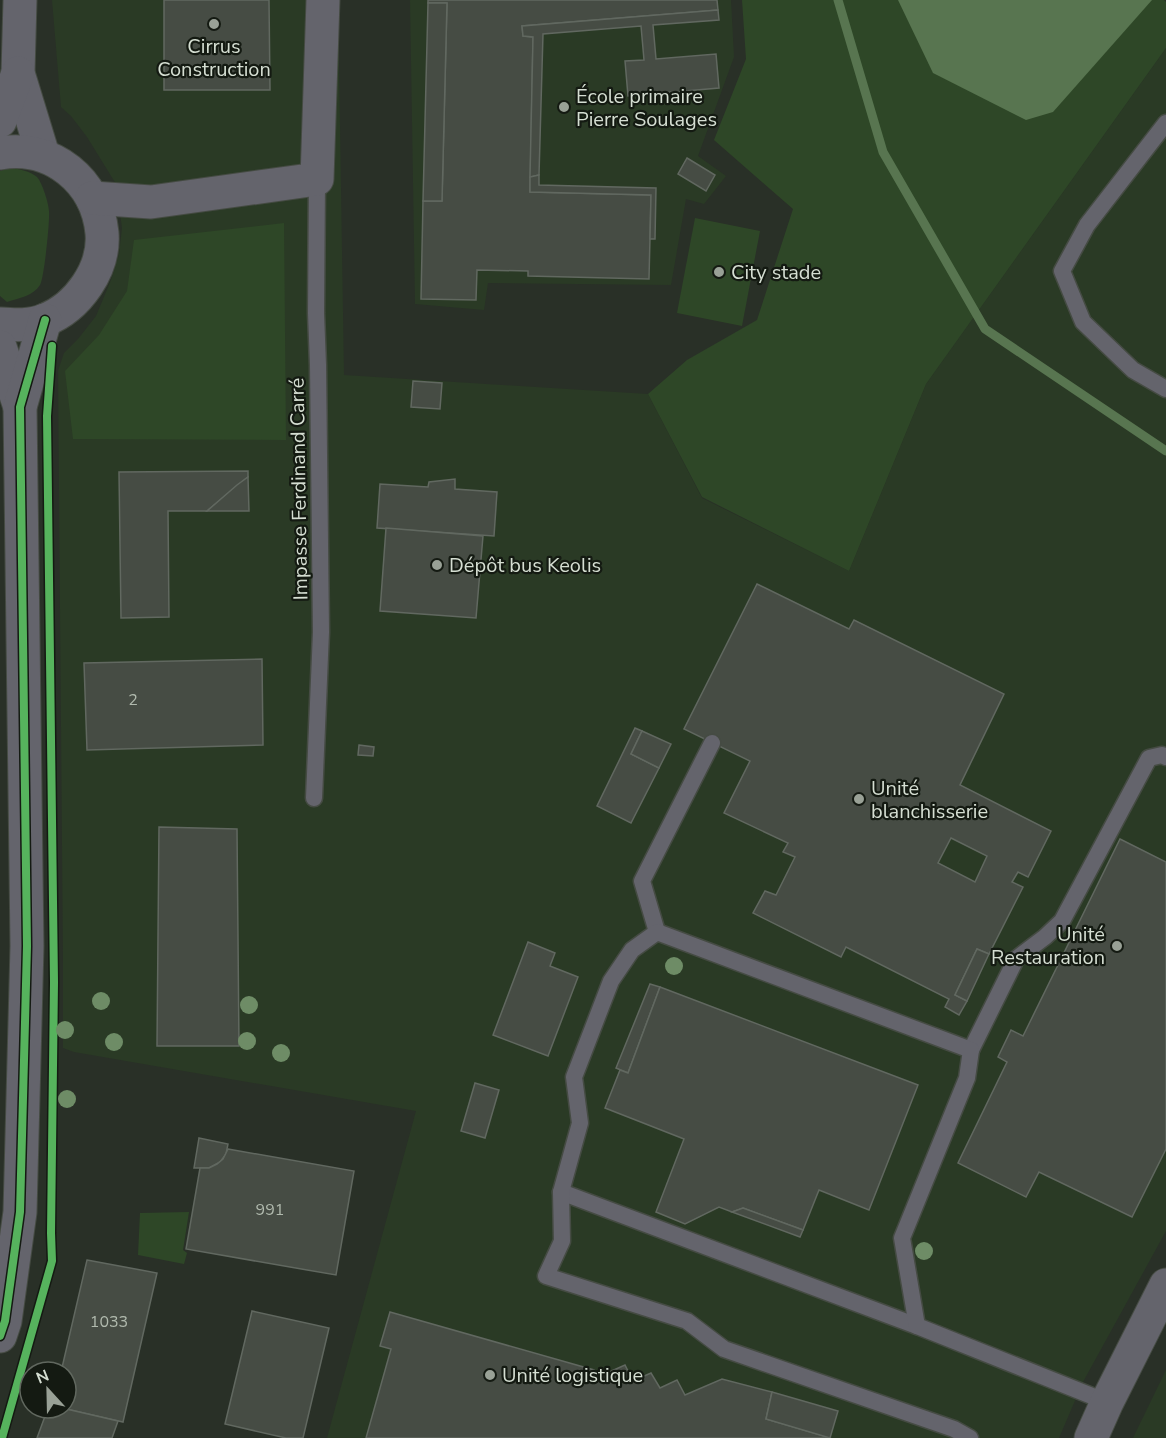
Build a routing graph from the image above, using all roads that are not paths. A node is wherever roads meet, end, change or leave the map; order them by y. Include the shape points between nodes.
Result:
1 (20, 0) edge
2 (323, 0) edge
3 (18, 73) junction
4 (0, 122) edge
5 (1166, 123) edge
6 (0, 153) edge
7 (43, 155) junction
8 (317, 179) junction
9 (92, 198) junction
10 (151, 202) junction
11 (102, 236) junction
12 (45, 320) junction
13 (0, 324) edge
14 (0, 347) edge
15 (1166, 389) edge
16 (20, 407) junction
17 (712, 743) dead end
18 (1166, 757) edge
19 (314, 798) dead end
20 (657, 932) junction
21 (12, 1036) edge
22 (971, 1050) junction
23 (561, 1192) junction
24 (1166, 1285) edge
25 (917, 1326) junction
26 (0, 1336) edge
27 (1107, 1402) junction
28 (970, 1438) edge
29 (1091, 1438) edge

1 - 3 street
2 - 8 street
3 - 4 street
3 - 7 street
5 - 15 lane via 1087,225 1062,271 1083,322 1132,370
6 - 7 street via 15,150
7 - 9 street via 71,172
8 - 10 street
8 - 19 lane, Impasse Ferdinand Carré via 321,632
9 - 10 street
9 - 11 street
10 - 11 street
11 - 12 street via 98,263 87,287 68,307
12 - 13 street via 19,326
12 - 16 street
14 - 16 street
16 - 21 street via 27,946
17 - 20 lane via 642,881
18 - 22 lane via 1149,758 1062,921 1016,958
20 - 22 lane
20 - 23 lane via 632,950 611,981 574,1077 580,1123
21 - 26 street via 20,1212
22 - 25 lane via 967,1078 902,1238
23 - 25 lane
23 - 28 lane via 562,1241 546,1276 687,1321 724,1349 954,1429
24 - 27 street
25 - 27 lane
27 - 29 street

